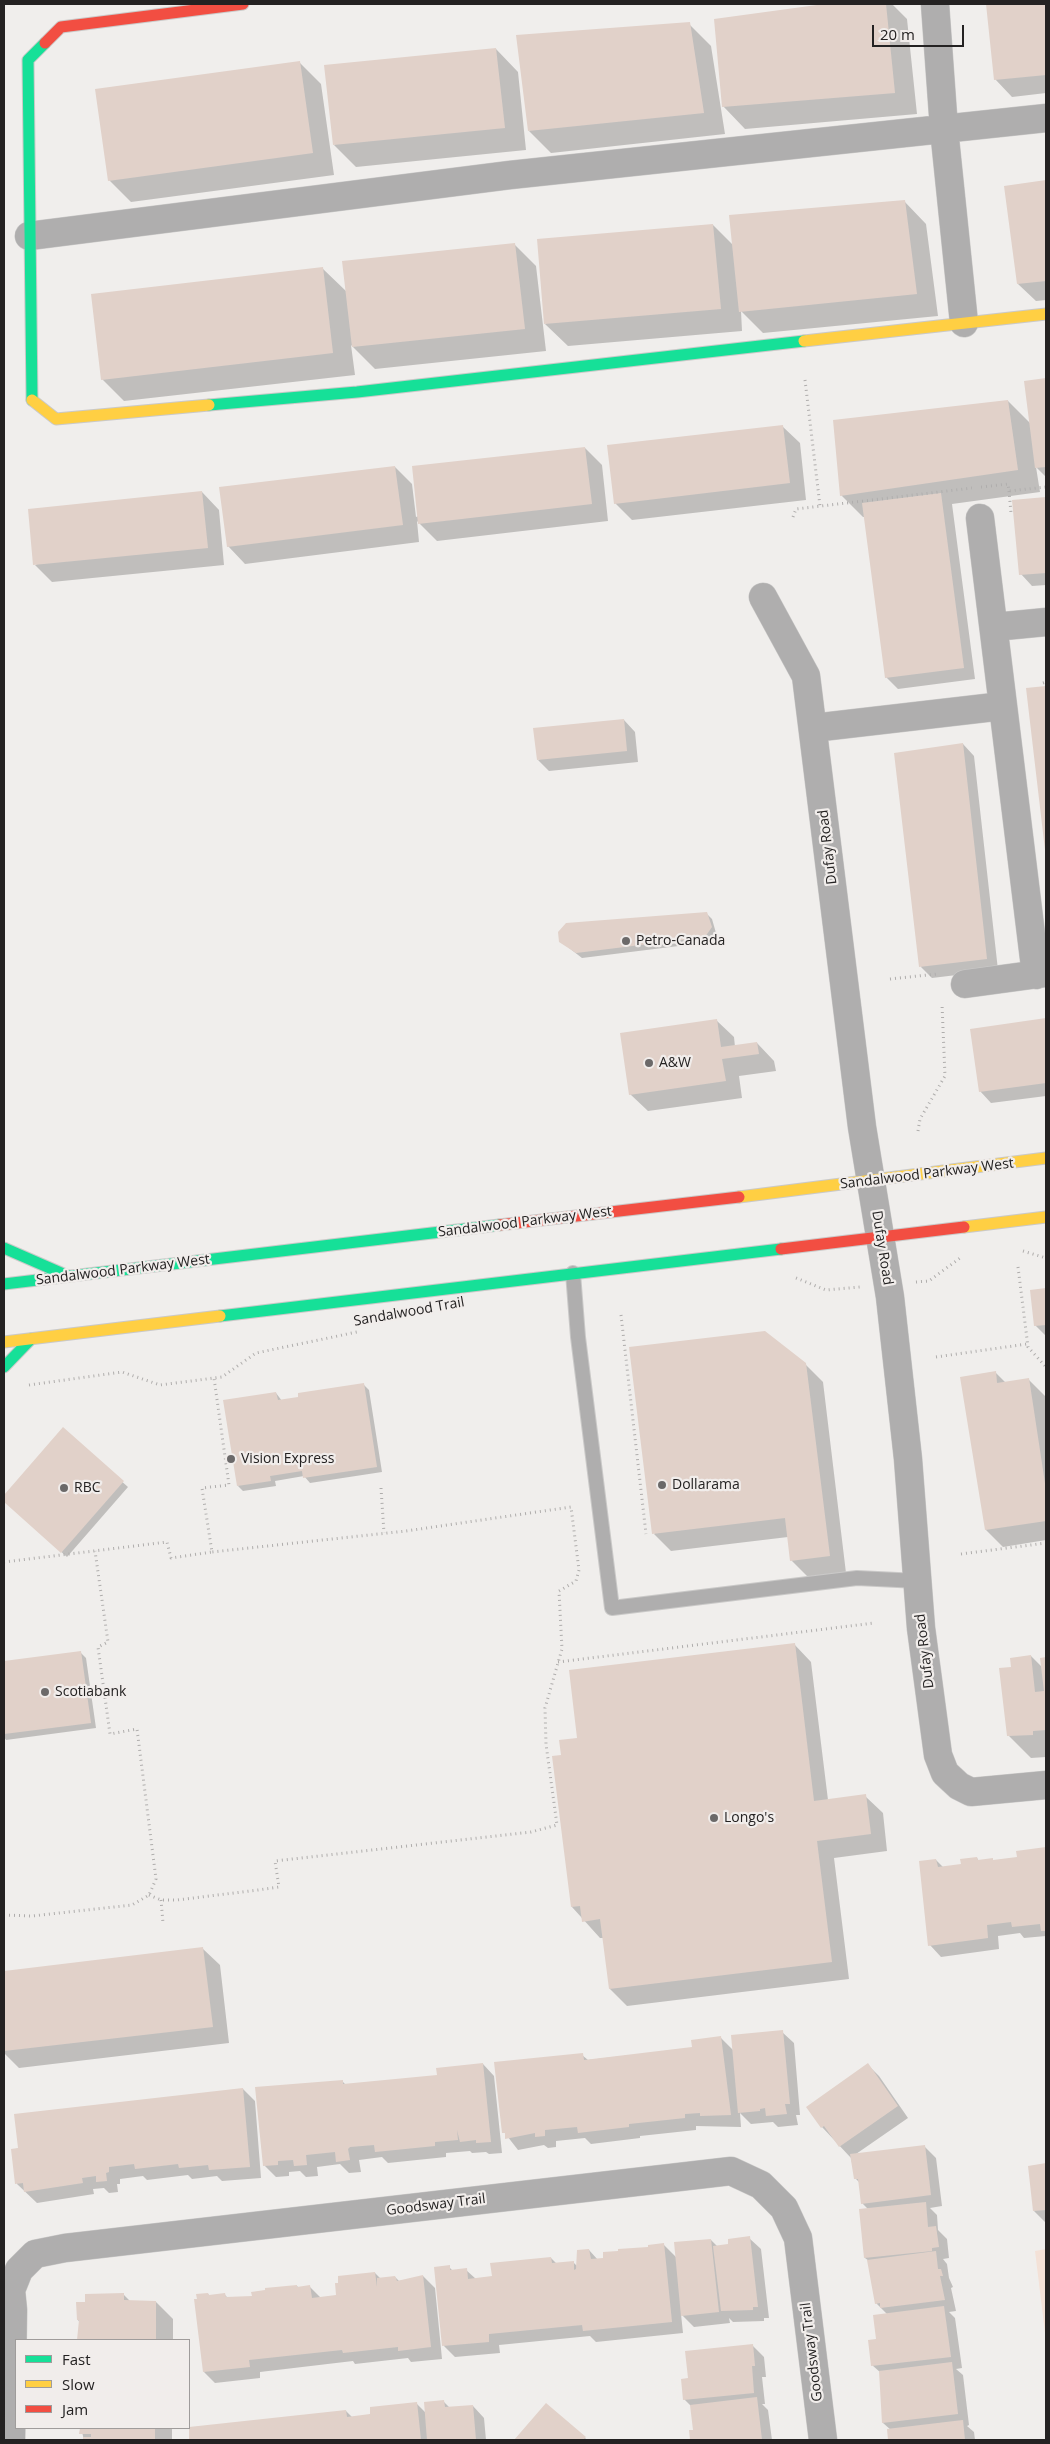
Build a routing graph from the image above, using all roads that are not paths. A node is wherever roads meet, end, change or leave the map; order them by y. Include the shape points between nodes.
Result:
1 (243, 4) edge
2 (935, 4) edge
3 (1046, 118) edge
4 (944, 129) junction
5 (28, 236) junction
6 (1046, 314) edge
7 (964, 323) junction
8 (980, 518) dead end
9 (763, 597) dead end
10 (1046, 622) edge
11 (994, 627) junction
12 (1003, 706) junction
13 (813, 728) junction
14 (1041, 974) edge
15 (953, 979) road end
16 (1046, 1158) edge
17 (871, 1182) junction
18 (1046, 1217) edge
19 (880, 1236) junction
20 (4, 1248) edge
21 (573, 1273) junction
22 (69, 1277) junction
23 (4, 1284) edge
24 (30, 1339) junction
25 (4, 1342) edge
26 (4, 1367) edge
27 (918, 1581) junction
28 (1046, 1785) edge
29 (11, 2440) edge
30 (822, 2440) edge

1 - 5 main road via 61,27 28,60
2 - 4 street
3 - 4 street
4 - 5 street via 510,175
4 - 7 street
5 - 7 main road via 31,400 56,420 357,392
6 - 7 main road
8 - 11 street
9 - 13 street, Dufay Road via 806,676
10 - 11 street
11 - 12 street
12 - 13 street
12 - 14 street
13 - 17 street, Dufay Road
14 - 15 street
16 - 17 main road, Sandalwood Parkway West
17 - 19 street, Dufay Road
17 - 22 main road, Sandalwood Parkway West
18 - 19 main road
19 - 21 main road
19 - 27 street, Dufay Road via 908,1459
20 - 22 main road
21 - 24 main road
21 - 27 lane via 578,1338 612,1608 857,1578
22 - 23 main road, Sandalwood Parkway West
24 - 25 main road
24 - 26 main road
27 - 28 street, Dufay Road via 938,1755 944,1773 972,1792
29 - 30 street, Goodsway Trail via 11,2290 19,2270 35,2254 732,2171 761,2185 784,2208 798,2238

